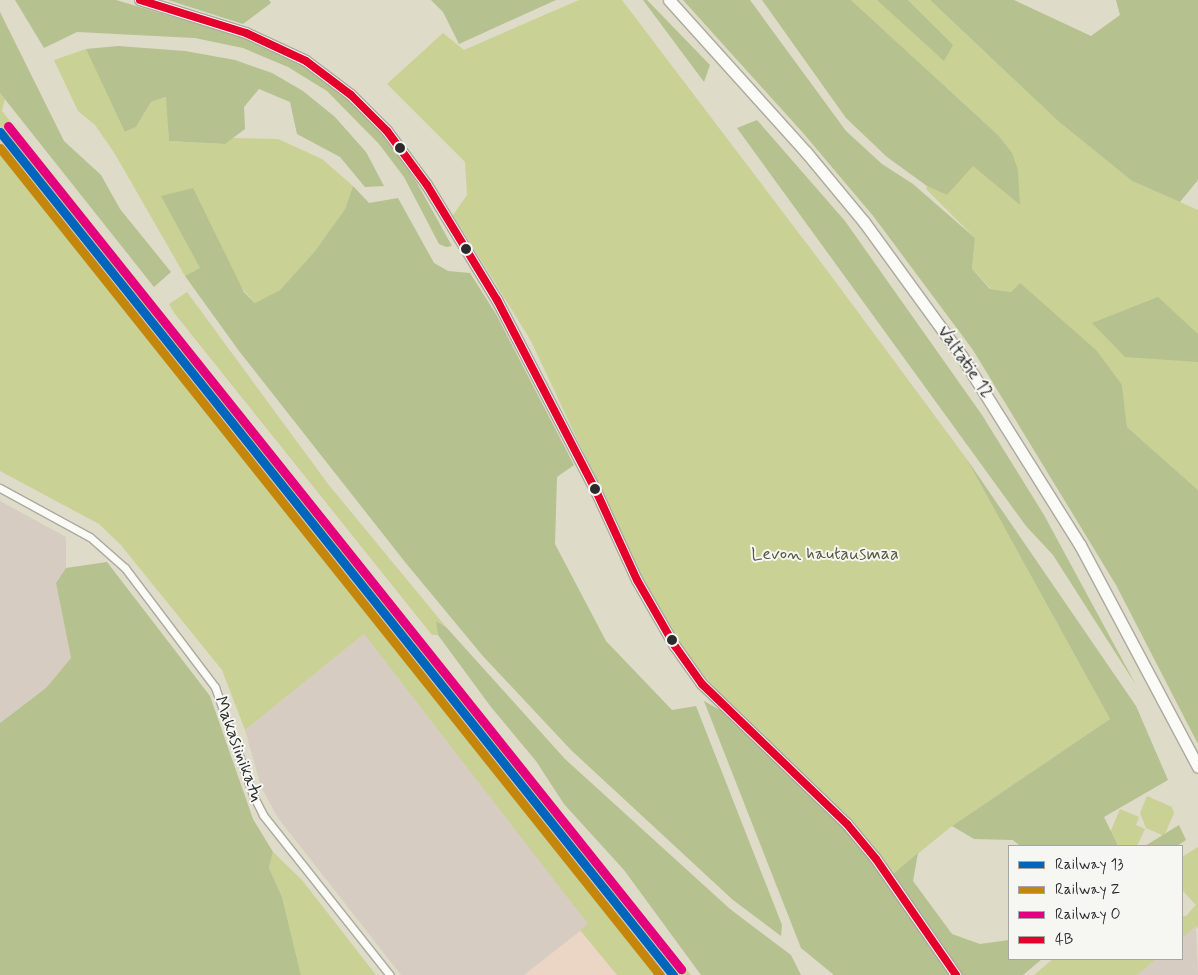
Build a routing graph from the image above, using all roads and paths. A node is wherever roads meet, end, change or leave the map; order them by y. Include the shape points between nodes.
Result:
1 (140, 0) edge
2 (669, 0) edge
3 (0, 488) edge
4 (1198, 767) edge
5 (390, 975) edge
6 (956, 975) edge

1 - 6 main road via 246,33 306,61 351,95 387,131 427,185 520,342 637,580 675,646 702,684 847,824 876,859
2 - 4 highway, Valtatie 12 via 812,159 864,222 962,357 1080,545
3 - 5 street, Makasiinikatu via 90,537 125,568 215,687 253,795 264,815

